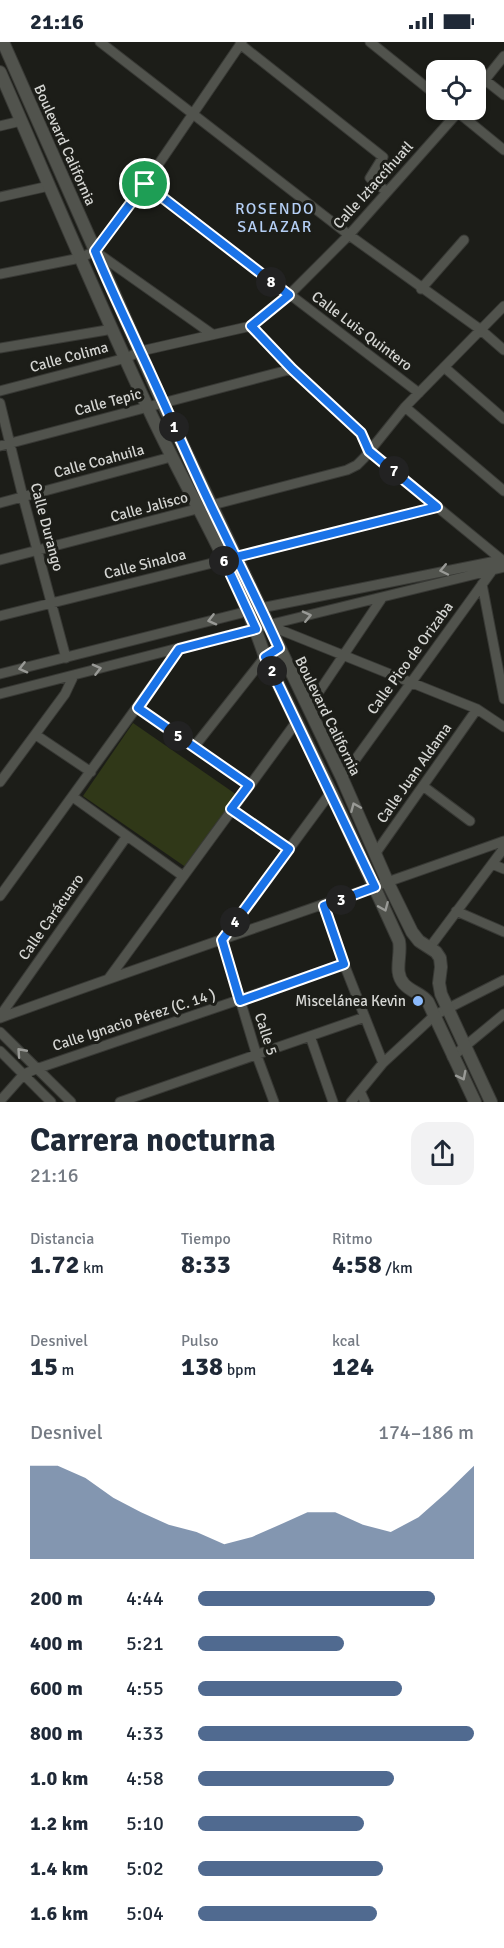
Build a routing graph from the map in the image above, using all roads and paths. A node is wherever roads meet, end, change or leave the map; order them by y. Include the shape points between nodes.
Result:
1 (100, 42) edge
2 (370, 42) edge
3 (4, 43) edge
4 (241, 43) edge
5 (504, 56) edge
6 (0, 72) edge
7 (486, 79) edge
8 (486, 81) edge
9 (0, 85) edge
10 (426, 87) edge
11 (504, 95) edge
12 (192, 114) junction
13 (448, 120) edge
14 (469, 120) edge
15 (19, 121) junction
16 (0, 126) edge
17 (504, 150) edge
18 (145, 184) junction
19 (46, 186) junction
20 (387, 192) junction
21 (0, 196) edge
22 (349, 235) junction
23 (464, 240) dead end
24 (95, 251) junction
25 (78, 258) junction
26 (0, 274) edge
27 (421, 288) junction
28 (289, 295) junction
29 (504, 306) edge
30 (251, 326) junction
31 (110, 329) junction
32 (480, 330) junction
33 (212, 334) junction
34 (0, 348) edge
35 (504, 350) edge
36 (141, 351) junction
37 (126, 358) junction
38 (444, 367) junction
39 (292, 369) junction
40 (0, 391) edge
41 (419, 393) junction
42 (0, 403) edge
43 (163, 404) junction
44 (147, 407) junction
45 (405, 407) junction
46 (504, 419) edge
47 (5, 445) edge
48 (369, 451) junction
49 (171, 457) junction
50 (504, 491) edge
51 (23, 497) junction
52 (0, 503) edge
53 (211, 505) junction
54 (437, 507) junction
55 (198, 510) junction
56 (37, 552) junction
57 (236, 557) junction
58 (0, 560) edge
59 (224, 560) junction
60 (503, 561) edge
61 (494, 569) junction
62 (482, 584) junction
63 (382, 598) junction
64 (52, 603) junction
65 (261, 608) junction
66 (248, 611) junction
67 (0, 616) edge
68 (262, 627) junction
69 (279, 648) junction
70 (179, 649) junction
71 (345, 656) junction
72 (265, 657) junction
73 (66, 658) junction
74 (0, 674) edge
75 (74, 675) junction
76 (410, 682) junction
77 (0, 694) edge
78 (504, 699) edge
79 (138, 708) junction
80 (308, 708) junction
81 (477, 709) junction
82 (297, 722) junction
83 (504, 727) edge
84 (36, 735) junction
85 (194, 747) junction
86 (91, 772) junction
87 (342, 778) junction
88 (0, 782) edge
89 (249, 785) junction
90 (423, 786) junction
91 (331, 792) junction
92 (73, 797) junction
93 (231, 809) junction
94 (470, 821) dead end
95 (127, 836) junction
96 (504, 842) edge
97 (504, 848) edge
98 (289, 849) junction
99 (375, 854) junction
100 (492, 864) junction
101 (504, 869) edge
102 (183, 876) junction
103 (388, 883) junction
104 (375, 887) junction
105 (0, 897) edge
106 (324, 906) junction
107 (456, 911) junction
108 (504, 932) edge
109 (222, 940) junction
110 (424, 944) junction
111 (400, 949) junction
112 (344, 964) junction
113 (109, 978) junction
114 (504, 980) edge
115 (439, 983) junction
116 (420, 993) junction
117 (240, 1001) junction
118 (448, 1009) junction
119 (504, 1014) edge
120 (435, 1015) junction
121 (0, 1017) edge
122 (365, 1017) junction
123 (0, 1032) edge
124 (310, 1036) junction
125 (465, 1046) junction
126 (0, 1050) edge
127 (257, 1056) junction
128 (452, 1056) junction
129 (383, 1063) junction
130 (36, 1069) junction
131 (24, 1074) junction
132 (360, 1091) junction
133 (0, 1101) edge
134 (51, 1102) edge
135 (71, 1102) edge
136 (120, 1102) edge
137 (274, 1102) edge
138 (333, 1102) edge
139 (351, 1102) edge
140 (365, 1102) edge
141 (475, 1102) edge
142 (491, 1102) edge

1 - 12 street
2 - 10 street
3 - 24 street, Boulevard California
4 - 12 street
4 - 20 street via 383,157 370,178
5 - 7 street
6 - 15 street, Boulevard California
8 - 11 street
9 - 15 street
12 - 18 street
12 - 22 street
13 - 20 street, Calle Iztaccíhuatl
14 - 17 street
15 - 16 street
15 - 19 street, Boulevard California
18 - 24 street
18 - 28 street, Calle Luis Quintero
19 - 21 street
19 - 25 street, Boulevard California
20 - 22 street, Calle Iztaccíhuatl
22 - 27 street
22 - 28 street, Calle Iztaccíhuatl
23 - 27 street
24 - 25 street
24 - 33 street
24 - 36 street, Boulevard California
25 - 26 street
25 - 31 street, Boulevard California
27 - 32 street
28 - 30 street, Calle Iztaccíhuatl
28 - 41 street, Calle Luis Quintero
29 - 32 street, Calle Jalisco
30 - 33 street, Calle Colima
30 - 39 street
31 - 34 street
31 - 37 street, Boulevard California
32 - 35 street
32 - 38 street, Calle Jalisco
33 - 36 street, Calle Colima
36 - 37 street, Calle Colima
36 - 43 street, Boulevard California
37 - 40 street, Calle Colima
37 - 44 street, Boulevard California
38 - 41 street, Calle Jalisco
38 - 46 street
39 - 43 street, Calle Tepic
39 - 48 street via 361,433
41 - 45 street, Calle Jalisco
42 - 47 street, Calle Durango
43 - 44 street, Calle Tepic
43 - 53 street, Boulevard California
44 - 47 street, Calle Tepic
44 - 49 street, Boulevard California
45 - 48 street, Calle Jalisco
45 - 50 street
47 - 51 street, Calle Durango
48 - 53 street, Calle Jalisco via 347,470
48 - 54 street
49 - 51 street, Calle Coahuila
49 - 55 street, Boulevard California
51 - 52 street, Calle Coahuila
51 - 56 street, Calle Durango
53 - 55 street, Calle Jalisco
53 - 57 street, Boulevard California
54 - 57 street, Calle Sinaloa
54 - 60 street
55 - 56 street, Calle Jalisco
55 - 59 street, Boulevard California
56 - 58 street, Calle Jalisco
56 - 64 street, Calle Durango
57 - 59 street, Calle Sinaloa
57 - 65 street, Boulevard California
59 - 64 street, Calle Sinaloa
59 - 66 street, Boulevard California
60 - 61 street
60 -> 65 street
61 - 62 street, Calle Pico de Orizaba
61 - 63 street
62 - 76 street, Calle Pico de Orizaba
62 - 78 street
68 -> 63 street
63 - 71 street
64 - 67 street, Calle Sinaloa
64 - 73 street, Calle Durango
65 - 66 street
65 - 68 street, Boulevard California
66 - 68 street, Boulevard California
66 -> 73 street
68 - 69 street, Boulevard California
68 - 70 street
68 - 71 street
68 - 72 street, Boulevard California
69 - 72 street
69 - 80 street, Boulevard California
75 -> 70 street
70 - 79 street
71 - 76 street
71 - 80 street
72 - 82 street, Boulevard California
72 - 85 street
73 -> 74 street
75 - 77 street
75 - 84 street
76 - 81 street
76 - 87 street, Calle Pico de Orizaba
79 - 85 street
79 - 86 street
80 - 87 street, Boulevard California
81 - 83 street
81 - 90 street, Calle Juan Aldama
82 - 89 street
82 - 91 street, Boulevard California
84 - 86 street
84 - 88 street
85 - 89 street
86 - 92 street
99 -> 87 street, Boulevard California
89 - 93 street
90 - 94 street
90 - 99 street, Calle Juan Aldama
91 - 98 street
91 - 104 street, Boulevard California
92 - 95 street
92 - 105 street
93 - 98 street
93 - 102 street
95 - 102 street
95 - 121 street, Calle Carácuaro
96 - 103 street
97 - 100 street
98 - 109 street
99 - 103 street, Boulevard California
100 - 101 street
100 - 107 street
102 - 113 street
103 - 104 street
103 - 110 street, Boulevard California via 412,932
104 - 106 street
104 -> 111 street, Boulevard California
106 - 109 street
106 - 112 street
107 - 108 street
107 - 110 street
109 - 113 street
109 - 117 street, Calle 5
110 - 111 street via 409,943
110 - 115 street, Boulevard California via 440,958
111 - 116 street, Boulevard California via 398,974 408,988
112 - 117 street, Calle Ignacio Pérez (C. 14 )
112 - 122 street
113 - 121 street
114 - 118 street
115 - 116 street
115 - 118 street, Boulevard California
116 - 120 street, Boulevard California
117 - 127 street, Calle 5
117 - 130 street, Calle Ignacio Pérez (C. 14 )
118 - 120 street
118 - 125 street, Boulevard California
119 - 125 street
120 - 128 street, Boulevard California
120 - 129 street
122 - 124 street
122 - 129 street
130 -> 123 street
124 - 127 street
124 - 138 street
125 - 128 street
125 - 142 street, Boulevard California
126 - 131 street
127 - 136 street
127 - 137 street, Calle 5
128 -> 141 street, Boulevard California
129 - 132 street
130 - 131 street, Calle Ignacio Pérez (C. 14 )
130 - 135 street
131 - 133 street
131 - 134 street
132 - 139 street
132 - 140 street

